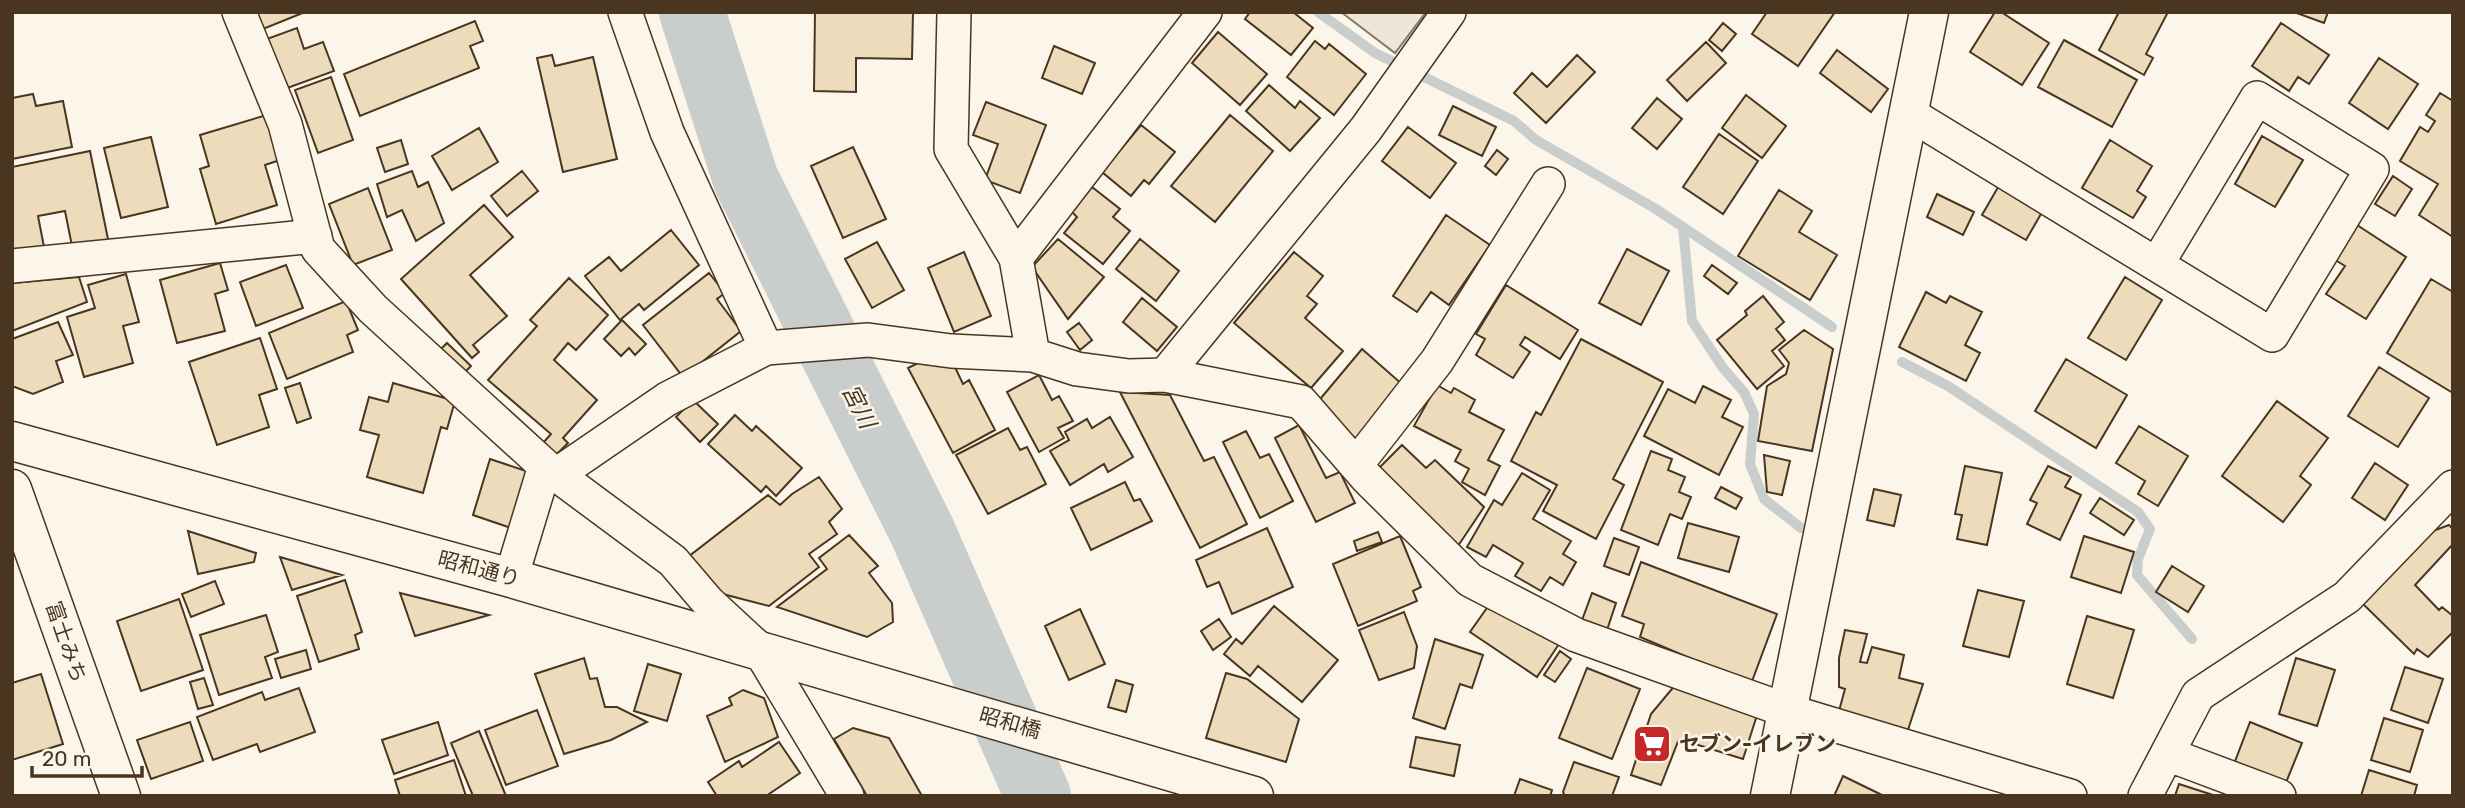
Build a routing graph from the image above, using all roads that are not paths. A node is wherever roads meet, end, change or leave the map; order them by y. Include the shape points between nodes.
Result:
1 (239, 12) edge
2 (625, 12) edge
3 (954, 12) edge
4 (1205, 12) edge
5 (1449, 12) edge
6 (1929, 12) edge
7 (1910, 114) junction
8 (1548, 184) dead end
9 (315, 236) junction
10 (1016, 258) junction
11 (2157, 264) junction
12 (12, 266) edge
13 (771, 346) junction
14 (1033, 355) junction
15 (1165, 375) junction
16 (12, 441) edge
17 (1356, 465) junction
18 (551, 471) junction
19 (2453, 487) edge
20 (12, 489) edge
21 (511, 578) junction
22 (759, 649) junction
23 (944, 704) joint
24 (1788, 711) junction
25 (2167, 754) junction
26 (121, 796) edge
27 (847, 796) edge
28 (1254, 796) edge
29 (1770, 796) edge
30 (2070, 796) edge
31 (2145, 796) edge
32 (2278, 796) edge

1 - 9 street via 285,124
2 - 13 street via 667,132
3 - 10 street via 951,149
4 - 10 street
5 - 15 street via 1366,129
6 - 7 main road
7 - 11 street
7 - 24 main road
8 - 17 street via 1437,361
9 - 12 street
9 - 18 street via 318,249 373,309
10 - 14 street
11 - 11 street via 2272,335 2372,169 2257,99
13 - 14 street via 868,340
13 - 18 street via 667,399
14 - 15 street via 1077,369
15 - 17 street via 1301,402
16 - 21 main road, 昭和通り
17 - 24 street via 1470,580 1576,635
18 - 21 street
18 - 22 street via 673,561 708,602
19 - 25 street via 2347,597 2198,695
20 - 26 main road, 富士みち
21 - 22 main road, 昭和通り
22 - 23 main road, 昭和通り
22 - 27 street
23 - 28 main road, 昭和橋
24 - 29 main road
24 - 30 street
25 - 31 street
25 - 32 street

